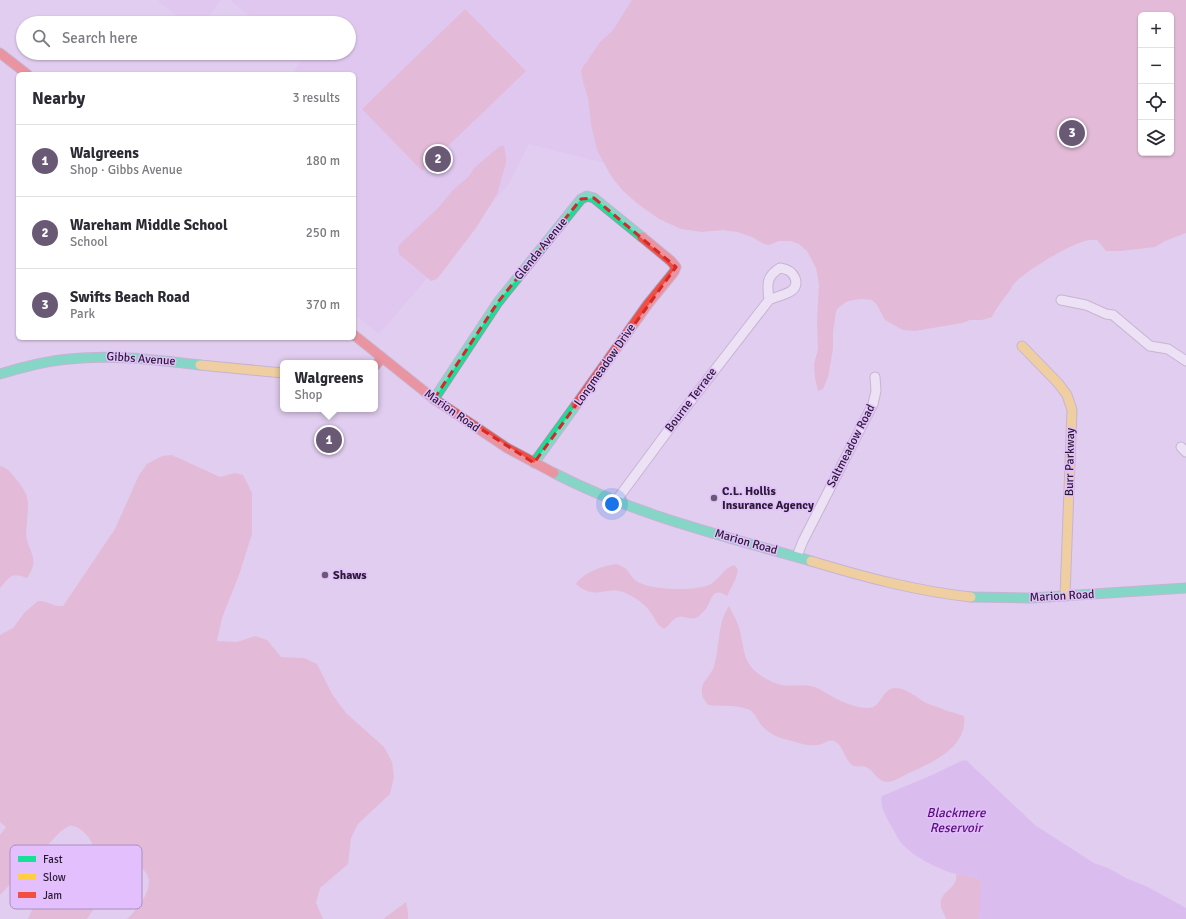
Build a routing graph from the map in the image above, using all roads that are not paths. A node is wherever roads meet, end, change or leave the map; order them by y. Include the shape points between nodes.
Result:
1 (0, 53) edge
2 (24, 72) edge
3 (676, 267) joint
4 (769, 300) dead end
5 (1061, 300) dead end
6 (356, 337) edge
7 (1022, 346) dead end
8 (382, 358) junction
9 (1186, 360) edge
10 (378, 363) edge
11 (280, 373) edge
12 (0, 374) edge
13 (875, 377) dead end
14 (434, 399) junction
15 (534, 463) junction
16 (616, 501) junction
17 (797, 556) junction
18 (1186, 588) edge
19 (1065, 596) junction

1 - 2 main road
3 - 14 main road, Glenda Avenue via 594,198 587,196 581,199 498,302
3 - 15 main road, Longmeadow Drive
4 - 16 street, Bourne Terrace via 672,424
5 - 9 street via 1086,305 1113,315 1150,346 1168,349
6 - 8 main road, Marion Road
7 - 19 main road, Burr Parkway via 1058,382 1067,395 1072,410
8 - 10 main road
8 - 14 main road, Marion Road
11 - 12 main road, Gibbs Avenue via 97,356 45,361
13 - 17 street, Saltmeadow Road via 876,391 873,404
14 - 15 main road, Marion Road
15 - 16 main road, Marion Road
16 - 17 main road, Marion Road via 678,523
17 - 19 main road, Marion Road via 905,587 944,594 982,598
18 - 19 main road, Marion Road

